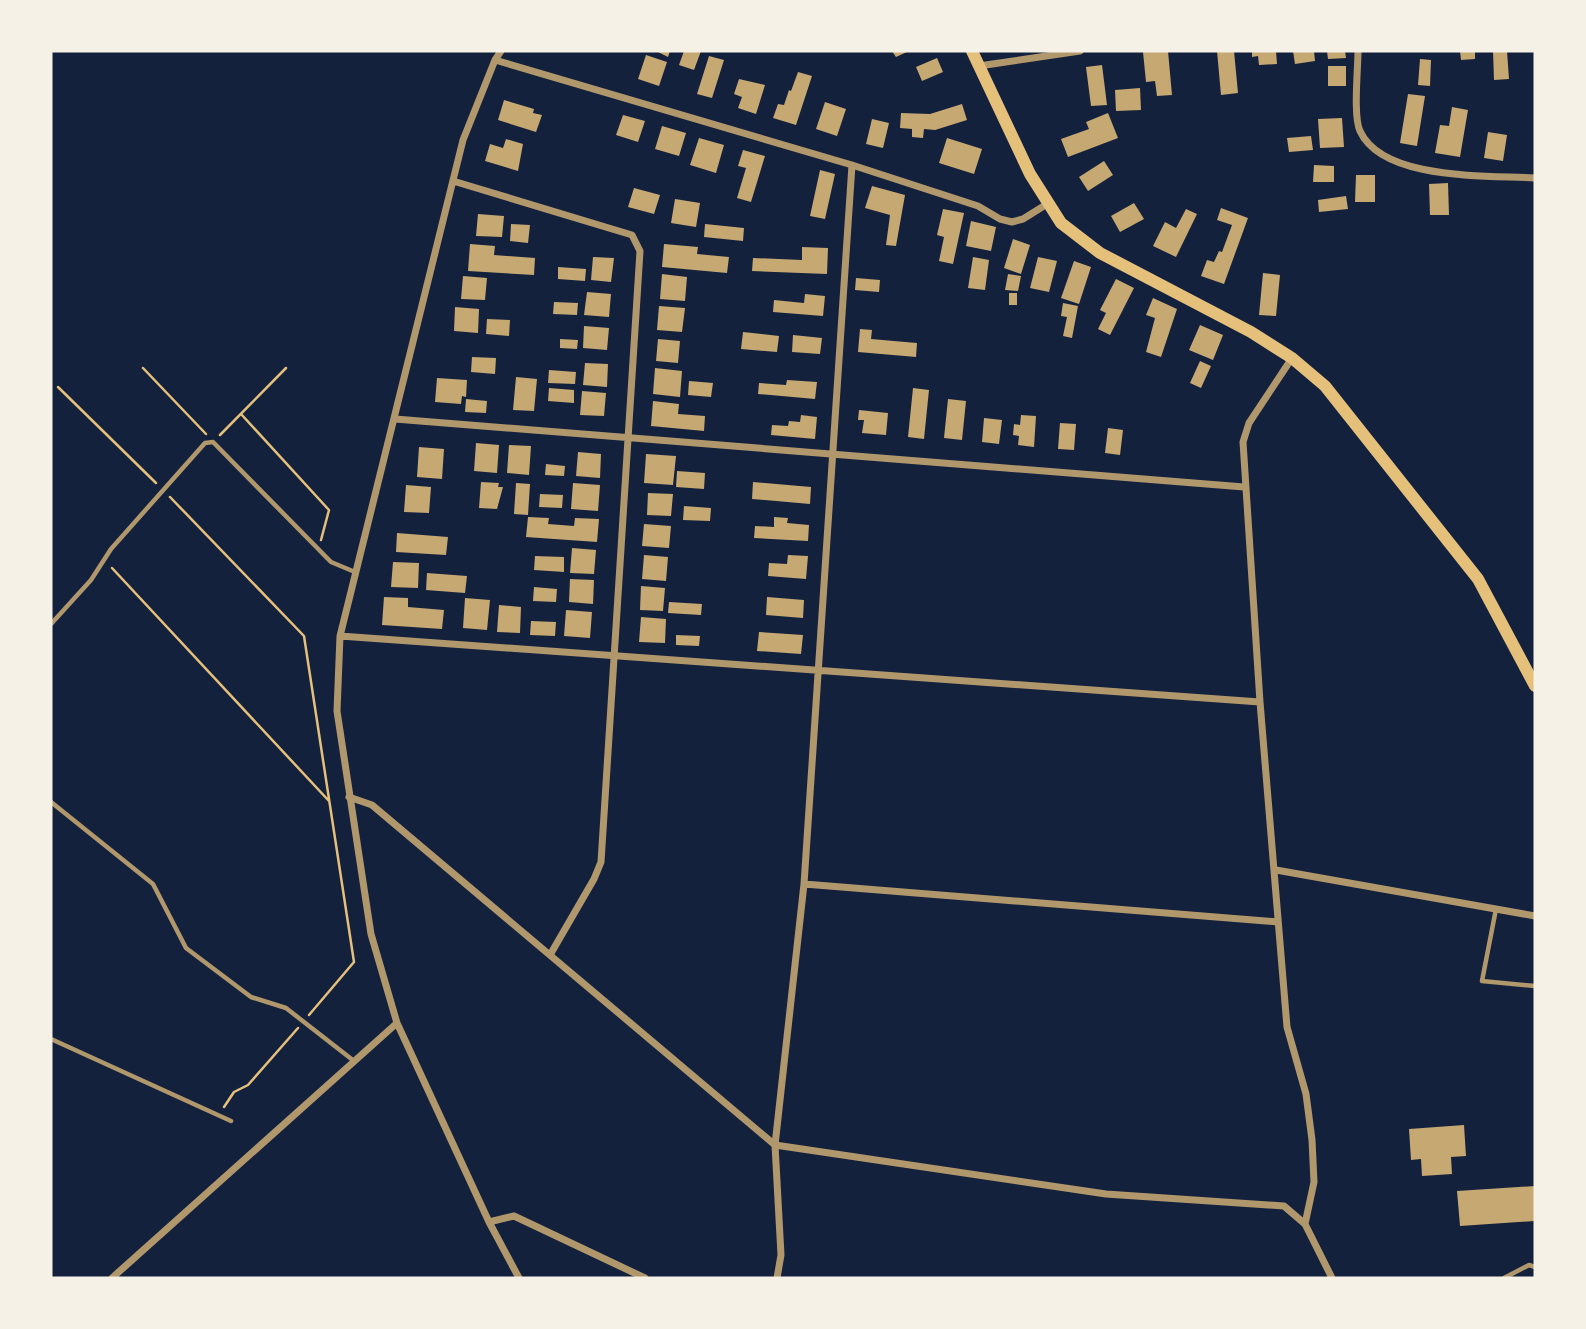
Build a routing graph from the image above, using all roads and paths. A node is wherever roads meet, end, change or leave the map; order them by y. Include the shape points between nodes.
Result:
1 (501, 51) edge
2 (972, 51) edge
3 (1080, 51) edge
4 (1358, 51) edge
5 (495, 60) junction
6 (979, 65) junction
7 (852, 165) junction
8 (1535, 178) edge
9 (453, 181) junction
10 (1048, 204) junction
11 (1292, 358) junction
12 (143, 368) dead end
13 (286, 368) dead end
14 (58, 387) dead end
15 (241, 414) junction
16 (395, 419) junction
17 (629, 438) junction
18 (213, 442) junction
19 (832, 454) junction
20 (1244, 487) junction
21 (163, 490) junction
22 (318, 550) junction
23 (104, 559) junction
24 (356, 572) junction
25 (51, 624) edge
26 (340, 636) junction
27 (616, 654) junction
28 (818, 669) junction
29 (1535, 686) edge
30 (1259, 702) junction
31 (349, 797) junction
32 (329, 801) junction
33 (51, 802) edge
34 (1276, 870) junction
35 (804, 884) junction
36 (1496, 909) junction
37 (1535, 916) edge
38 (1278, 922) junction
39 (550, 955) junction
40 (1535, 986) edge
41 (305, 1020) junction
42 (397, 1023) junction
43 (51, 1039) edge
44 (354, 1061) junction
45 (218, 1115) junction
46 (231, 1121) dead end
47 (775, 1145) junction
48 (489, 1222) junction
49 (1306, 1224) junction
50 (1535, 1267) edge
51 (112, 1278) edge
52 (519, 1278) edge
53 (645, 1278) edge
54 (777, 1278) edge
55 (1332, 1278) edge
56 (1504, 1278) edge

1 - 5 street
2 - 6 main road
3 - 6 street
4 - 8 street via 1359,129 1373,150 1390,161 1425,170
5 - 7 street
5 - 9 street via 463,140
6 - 10 main road
7 - 10 street via 978,206 1012,222
7 - 19 street
9 - 16 street
9 - 17 street via 637,241
10 - 11 main road via 1061,223 1100,253
11 - 20 street via 1249,424 1243,442
11 - 29 main road via 1355,420 1460,554
12 - 18 path
13 - 15 path
14 - 21 path
15 - 18 path
15 - 22 path via 329,510
16 - 17 street
16 - 24 street
17 - 19 street
17 - 27 street
18 - 21 lane via 205,443
18 - 22 lane
19 - 20 street
19 - 28 street
20 - 30 street
21 - 23 lane
21 - 32 path via 304,636
22 - 24 lane via 331,562
23 - 25 lane
23 - 32 path
24 - 26 street
26 - 27 street
26 - 31 street via 337,711
27 - 28 street
27 - 39 street via 601,862
28 - 30 street
28 - 35 street
30 - 34 street
31 - 39 street via 372,805
31 - 42 street via 372,934
32 - 41 path via 354,962
33 - 41 lane via 153,884 186,948 251,997 286,1007
34 - 36 street
34 - 38 street
35 - 38 street
35 - 47 street
36 - 37 street
36 - 40 lane via 1482,981
38 - 49 street via 1287,1027 1306,1094 1312,1140 1314,1182
39 - 47 street
41 - 44 lane
41 - 45 path via 248,1085 234,1092
42 - 44 street
42 - 48 street
43 - 45 lane
44 - 51 street
45 - 46 lane
47 - 49 street via 1106,1194 1284,1206
47 - 54 street via 781,1255
48 - 52 street
48 - 53 street via 514,1216
49 - 55 street
50 - 56 lane via 1529,1265

